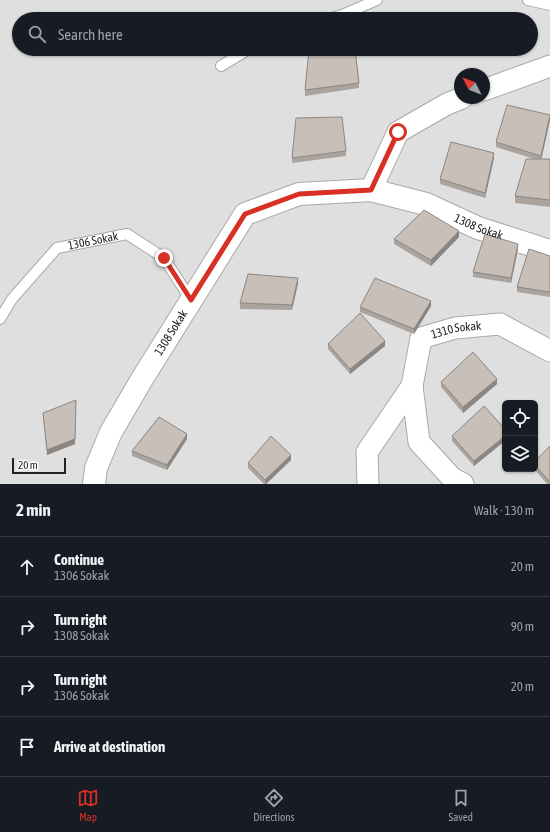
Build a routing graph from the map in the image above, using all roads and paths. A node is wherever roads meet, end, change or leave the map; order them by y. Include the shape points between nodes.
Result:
1 (377, 0) edge
2 (528, 0) edge
3 (550, 5) edge
4 (349, 12) edge
5 (237, 56) edge
6 (221, 66) dead end
7 (550, 66) edge
8 (490, 88) edge
9 (454, 101) edge
10 (371, 190) junction
11 (550, 252) edge
12 (191, 300) junction
13 (0, 319) edge
14 (550, 351) edge
15 (412, 386) junction
16 (94, 484) edge
17 (368, 484) edge
18 (463, 484) edge

1 - 4 lane
2 - 3 lane
5 - 6 lane
7 - 8 street
9 - 10 street via 398,132
10 - 11 street, 1308 Sokak via 426,204 478,228
10 - 12 street, 1308 Sokak via 299,194 245,214
12 - 13 lane, 1306 Sokak via 164,258 126,234 57,248 12,299
12 - 16 street, 1308 Sokak via 111,432 96,468
14 - 15 street, 1310 Sokak via 500,324 455,328 420,338
15 - 17 street, 1310 Sokak via 367,452
15 - 18 street via 419,442 452,478

